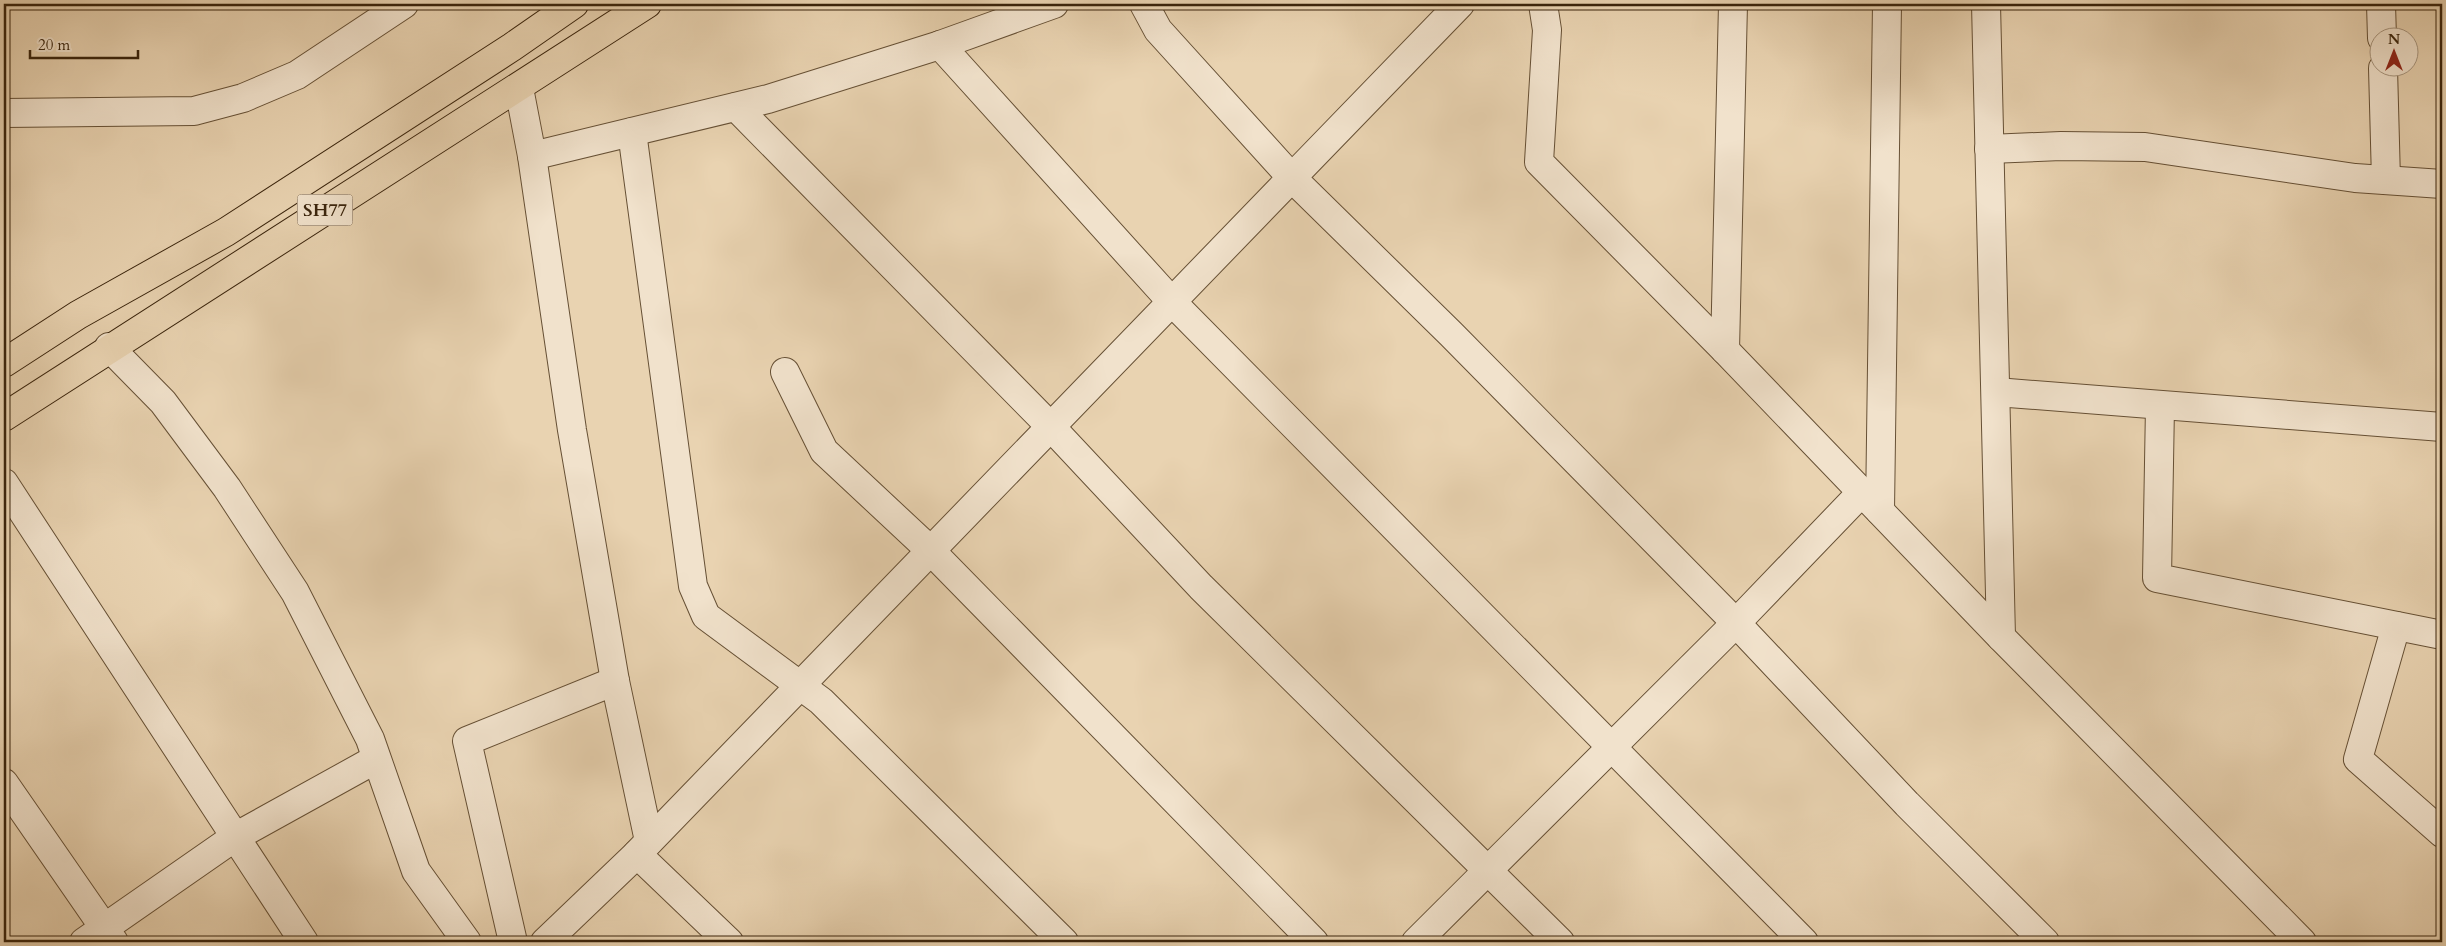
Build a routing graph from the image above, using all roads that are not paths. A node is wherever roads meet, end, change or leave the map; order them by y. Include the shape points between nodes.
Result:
1 (404, 4) edge
2 (574, 4) edge
3 (647, 4) edge
4 (1054, 4) edge
5 (1144, 4) edge
6 (1460, 4) edge
7 (1543, 4) edge
8 (1733, 4) edge
9 (1887, 4) edge
10 (1986, 4) edge
11 (2381, 4) edge
12 (2382, 28) edge
13 (940, 45) junction
14 (2383, 78) edge
15 (519, 88) junction
16 (736, 107) junction
17 (4, 114) edge
18 (632, 132) junction
19 (1990, 149) junction
20 (532, 156) junction
21 (1292, 178) junction
22 (2386, 180) junction
23 (2442, 184) edge
24 (1172, 302) junction
25 (109, 347) junction
26 (1725, 350) junction
27 (4, 363) edge
28 (785, 372) dead end
29 (1996, 392) junction
30 (2160, 406) junction
31 (4, 417) edge
32 (1051, 427) junction
33 (2442, 427) edge
34 (4, 483) edge
35 (1862, 492) junction
36 (1880, 511) junction
37 (931, 551) junction
38 (1736, 623) junction
39 (2396, 626) junction
40 (2442, 636) edge
41 (2001, 638) junction
42 (615, 681) junction
43 (800, 686) junction
44 (1611, 746) junction
45 (376, 759) junction
46 (4, 784) edge
47 (2442, 833) edge
48 (235, 837) junction
49 (643, 847) junction
50 (1487, 870) junction
51 (101, 937) edge
52 (304, 942) edge
53 (467, 942) edge
54 (513, 942) edge
55 (545, 942) edge
56 (729, 942) edge
57 (1064, 942) edge
58 (1314, 942) edge
59 (1416, 942) edge
60 (1560, 942) edge
61 (1804, 942) edge
62 (2045, 942) edge
63 (2302, 942) edge

1 - 17 street via 297,75 243,98 194,111
2 - 27 main road, SH77 via 226,232 78,315
3 - 15 main road, SH77
4 - 13 street
5 - 21 street via 1158,30
6 - 21 street
7 - 26 street via 1547,30 1539,162
8 - 26 street
9 - 36 street
10 - 19 street
11 - 12 street
13 - 16 street
13 - 24 street
14 - 22 street
15 - 20 street
15 - 25 main road, SH77
16 - 18 street
16 - 32 street
18 - 20 street
18 - 43 street via 693,586 706,616
19 - 22 street via 2145,147
19 - 29 street
20 - 42 street via 572,430
21 - 24 street
21 - 38 street
22 - 23 street
24 - 32 street
24 - 44 street
25 - 31 main road, SH77
25 - 45 street via 163,402 227,488 289,584 370,739
26 - 35 street
28 - 37 street via 824,452
29 - 30 street
29 - 41 street
30 - 33 street
30 - 39 street via 2157,578
32 - 37 street
32 - 50 street via 1201,586
34 - 48 street
35 - 36 street
35 - 38 street
36 - 41 street
37 - 43 street
37 - 58 street
38 - 44 street
38 - 62 street
39 - 40 street
39 - 47 street via 2358,759
41 - 63 street
42 - 49 street
42 - 54 street via 467,741
43 - 49 street
43 - 57 street via 821,701
44 - 50 street
44 - 61 street
45 - 48 street
45 - 53 street via 416,872
46 - 51 street
48 - 51 street
48 - 52 street
49 - 55 street
49 - 56 street
50 - 59 street
50 - 60 street

